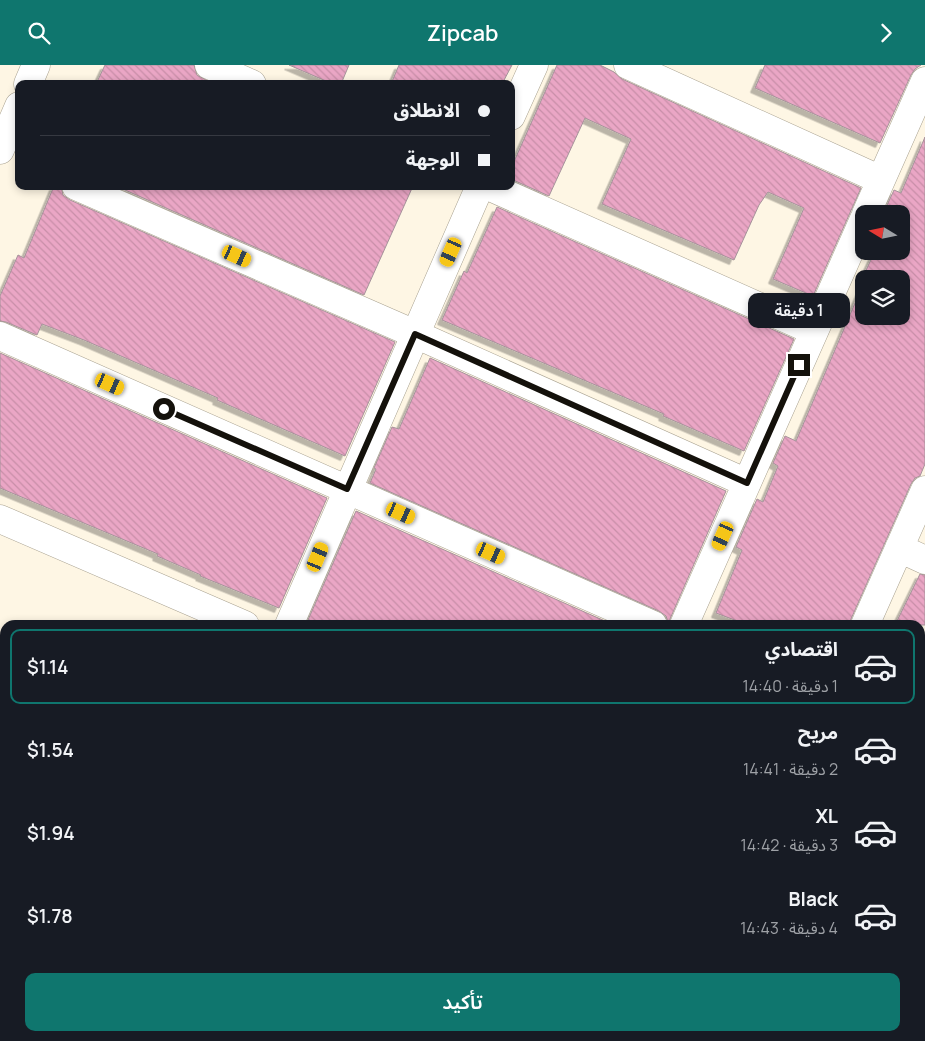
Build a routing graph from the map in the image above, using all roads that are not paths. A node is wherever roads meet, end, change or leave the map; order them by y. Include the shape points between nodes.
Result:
1 (36, 65) edge
2 (209, 65) edge
3 (534, 65) edge
4 (628, 65) edge
5 (30, 80) edge
6 (243, 80) edge
7 (925, 81) edge
8 (515, 107) edge
9 (15, 116) edge
10 (0, 152) edge
11 (15, 159) edge
12 (881, 180) junction
13 (85, 190) edge
14 (478, 190) edge
15 (497, 190) edge
16 (870, 205) edge
17 (855, 239) edge
18 (814, 331) junction
19 (415, 334) junction
20 (0, 336) edge
21 (747, 483) junction
22 (347, 489) junction
23 (925, 489) edge
24 (0, 519) edge
25 (899, 548) junction
26 (925, 560) edge
27 (233, 620) edge
28 (291, 620) edge
29 (642, 620) edge
30 (686, 620) edge
31 (867, 620) edge

1 - 5 street
2 - 6 street
3 - 8 street
4 - 12 street
7 - 12 street
9 - 10 street
10 - 11 street
12 - 16 street
13 - 19 street
14 - 19 street
15 - 18 street
17 - 18 street
18 - 21 street
19 - 21 street
19 - 22 street
20 - 22 street
21 - 30 street
22 - 28 street
22 - 29 street
23 - 25 street
24 - 27 street
25 - 26 street
25 - 31 street

